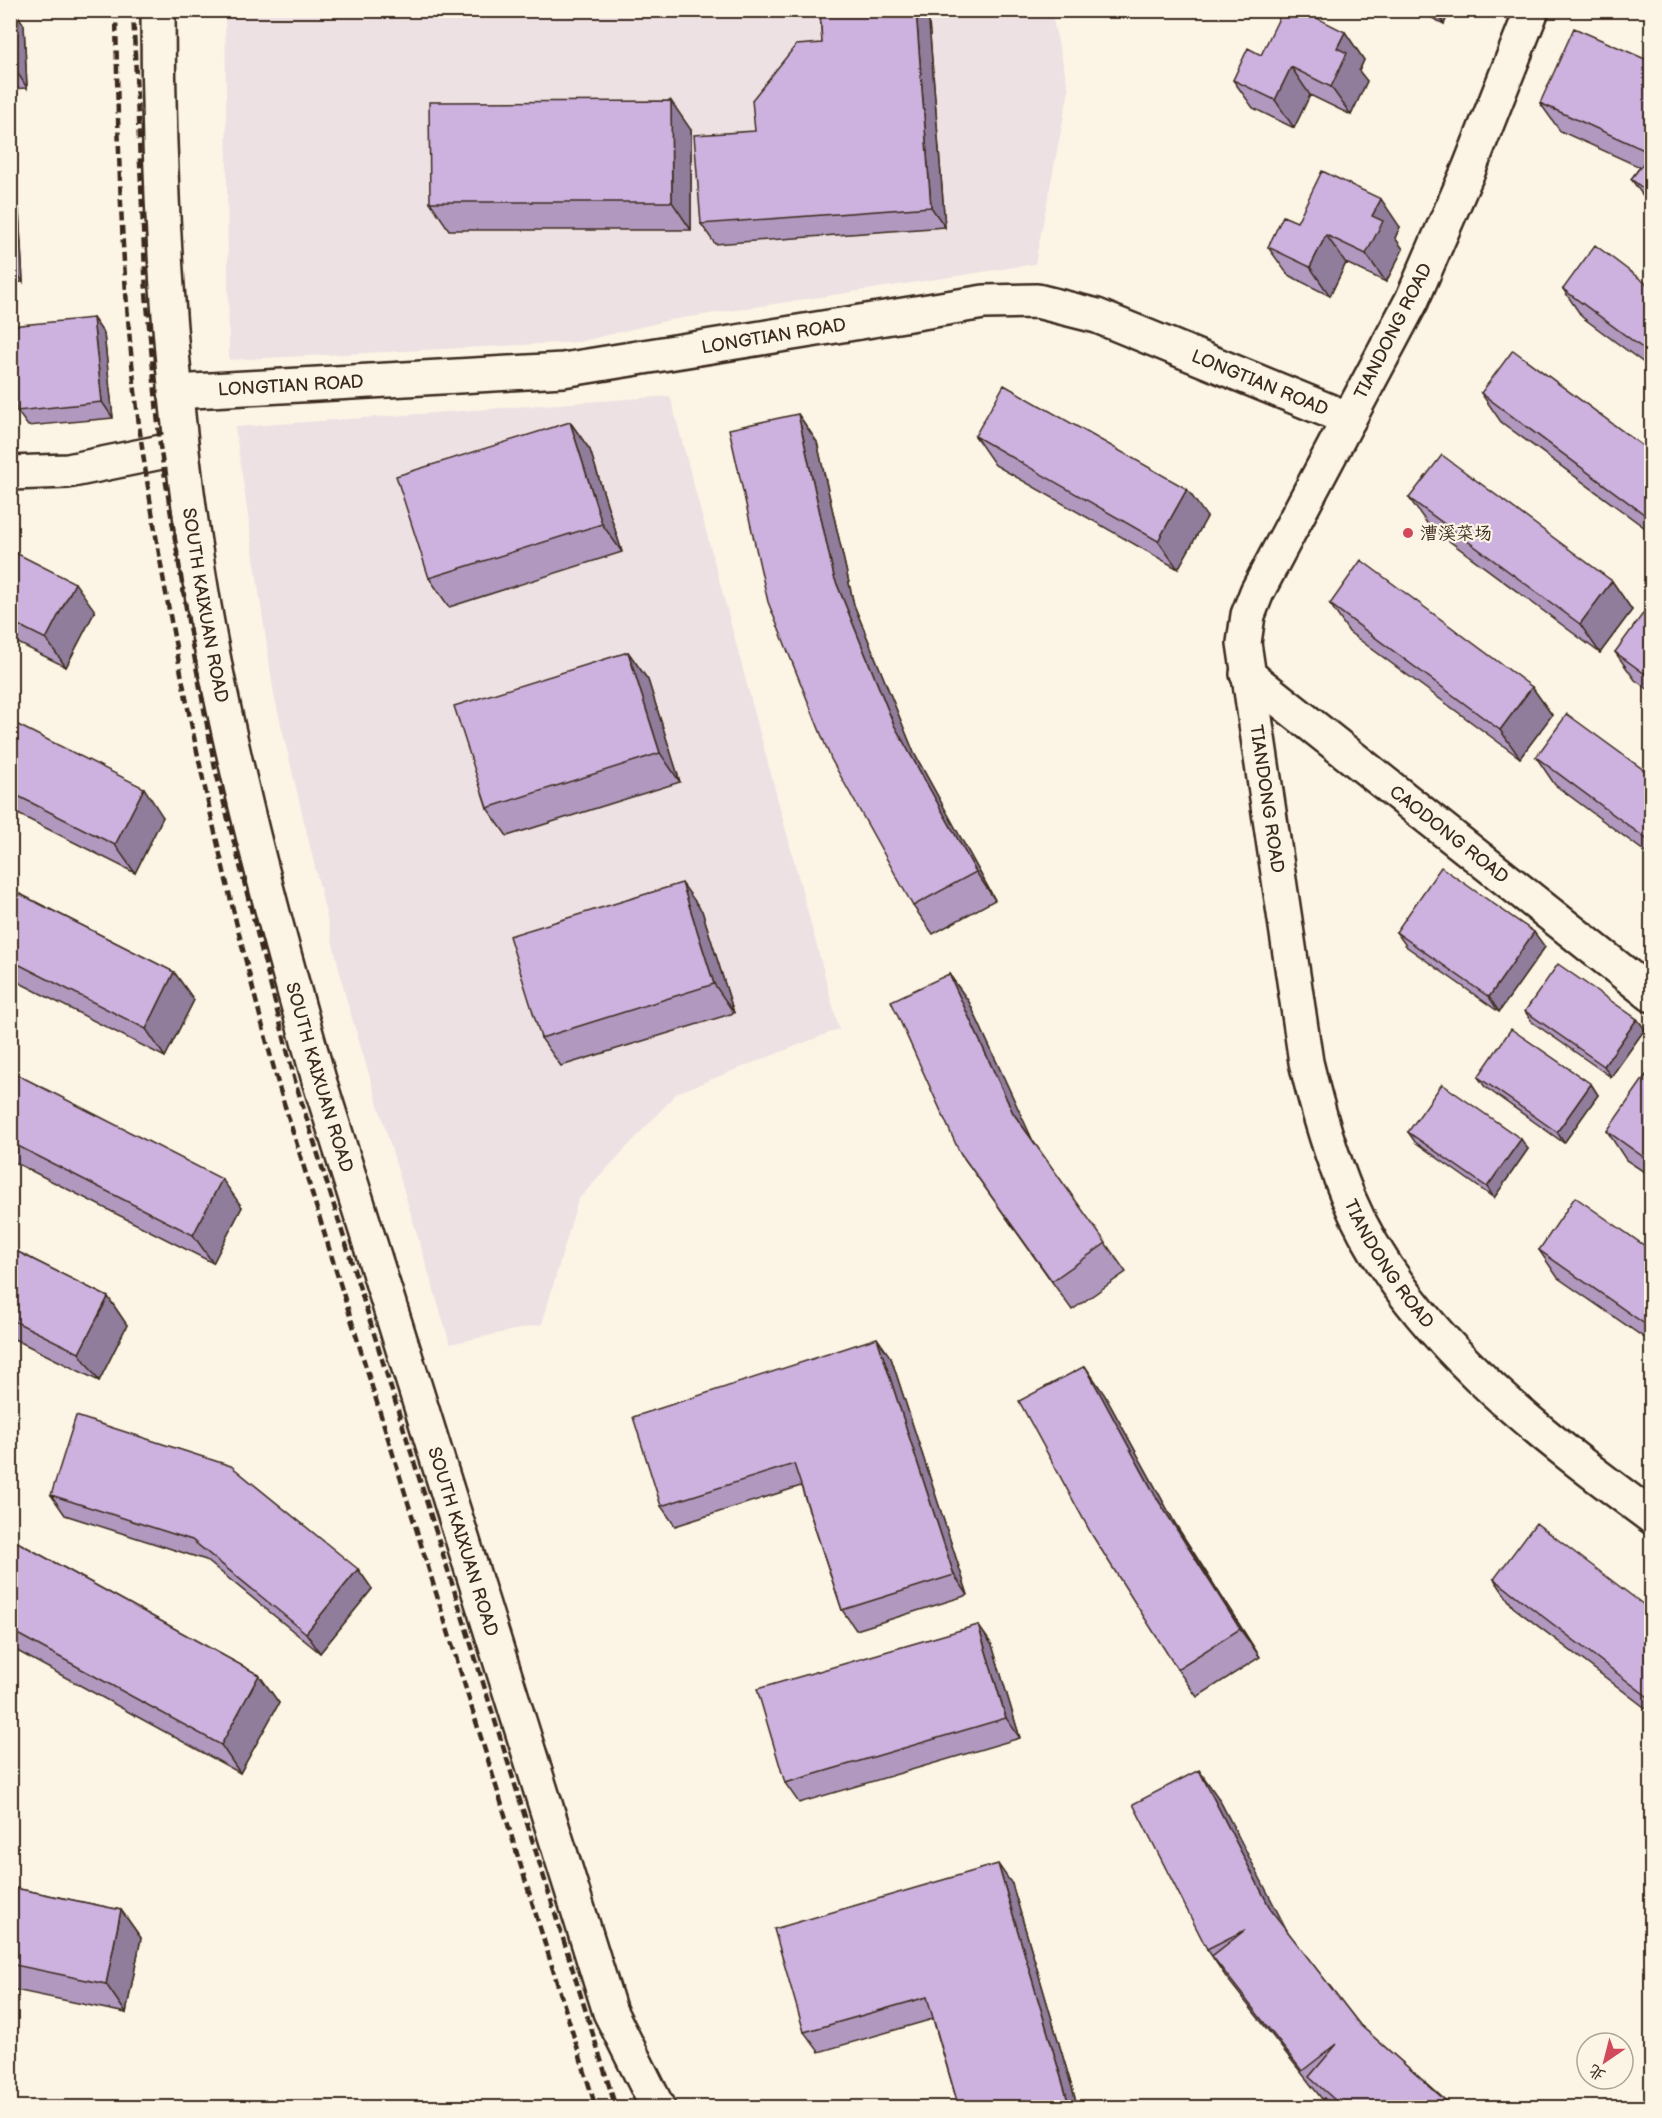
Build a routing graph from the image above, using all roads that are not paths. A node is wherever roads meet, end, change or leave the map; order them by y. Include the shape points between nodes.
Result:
1 (158, 10) edge
2 (1532, 10) edge
3 (175, 392) junction
4 (1348, 419) junction
5 (181, 448) junction
6 (10, 473) edge
7 (1247, 674) junction
8 (1652, 995) edge
9 (1652, 1517) edge
10 (658, 2108) edge

1 - 3 street, SOUTH KAIXUAN ROAD via 158,128
2 - 4 street, TIANDONG ROAD via 1470,169 1412,300
3 - 4 street, LONGTIAN ROAD via 563,370 984,302 1037,302 1097,316
3 - 5 street, SOUTH KAIXUAN ROAD
4 - 7 street, TIANDONG ROAD via 1251,608 1244,643
5 - 6 street via 68,471
5 - 10 street, SOUTH KAIXUAN ROAD via 210,638 236,767 300,1013 610,2012
7 - 8 street, CAODONG ROAD
7 - 9 street, TIANDONG ROAD via 1306,1062 1321,1123 1349,1198 1388,1270 1447,1345 1515,1410

